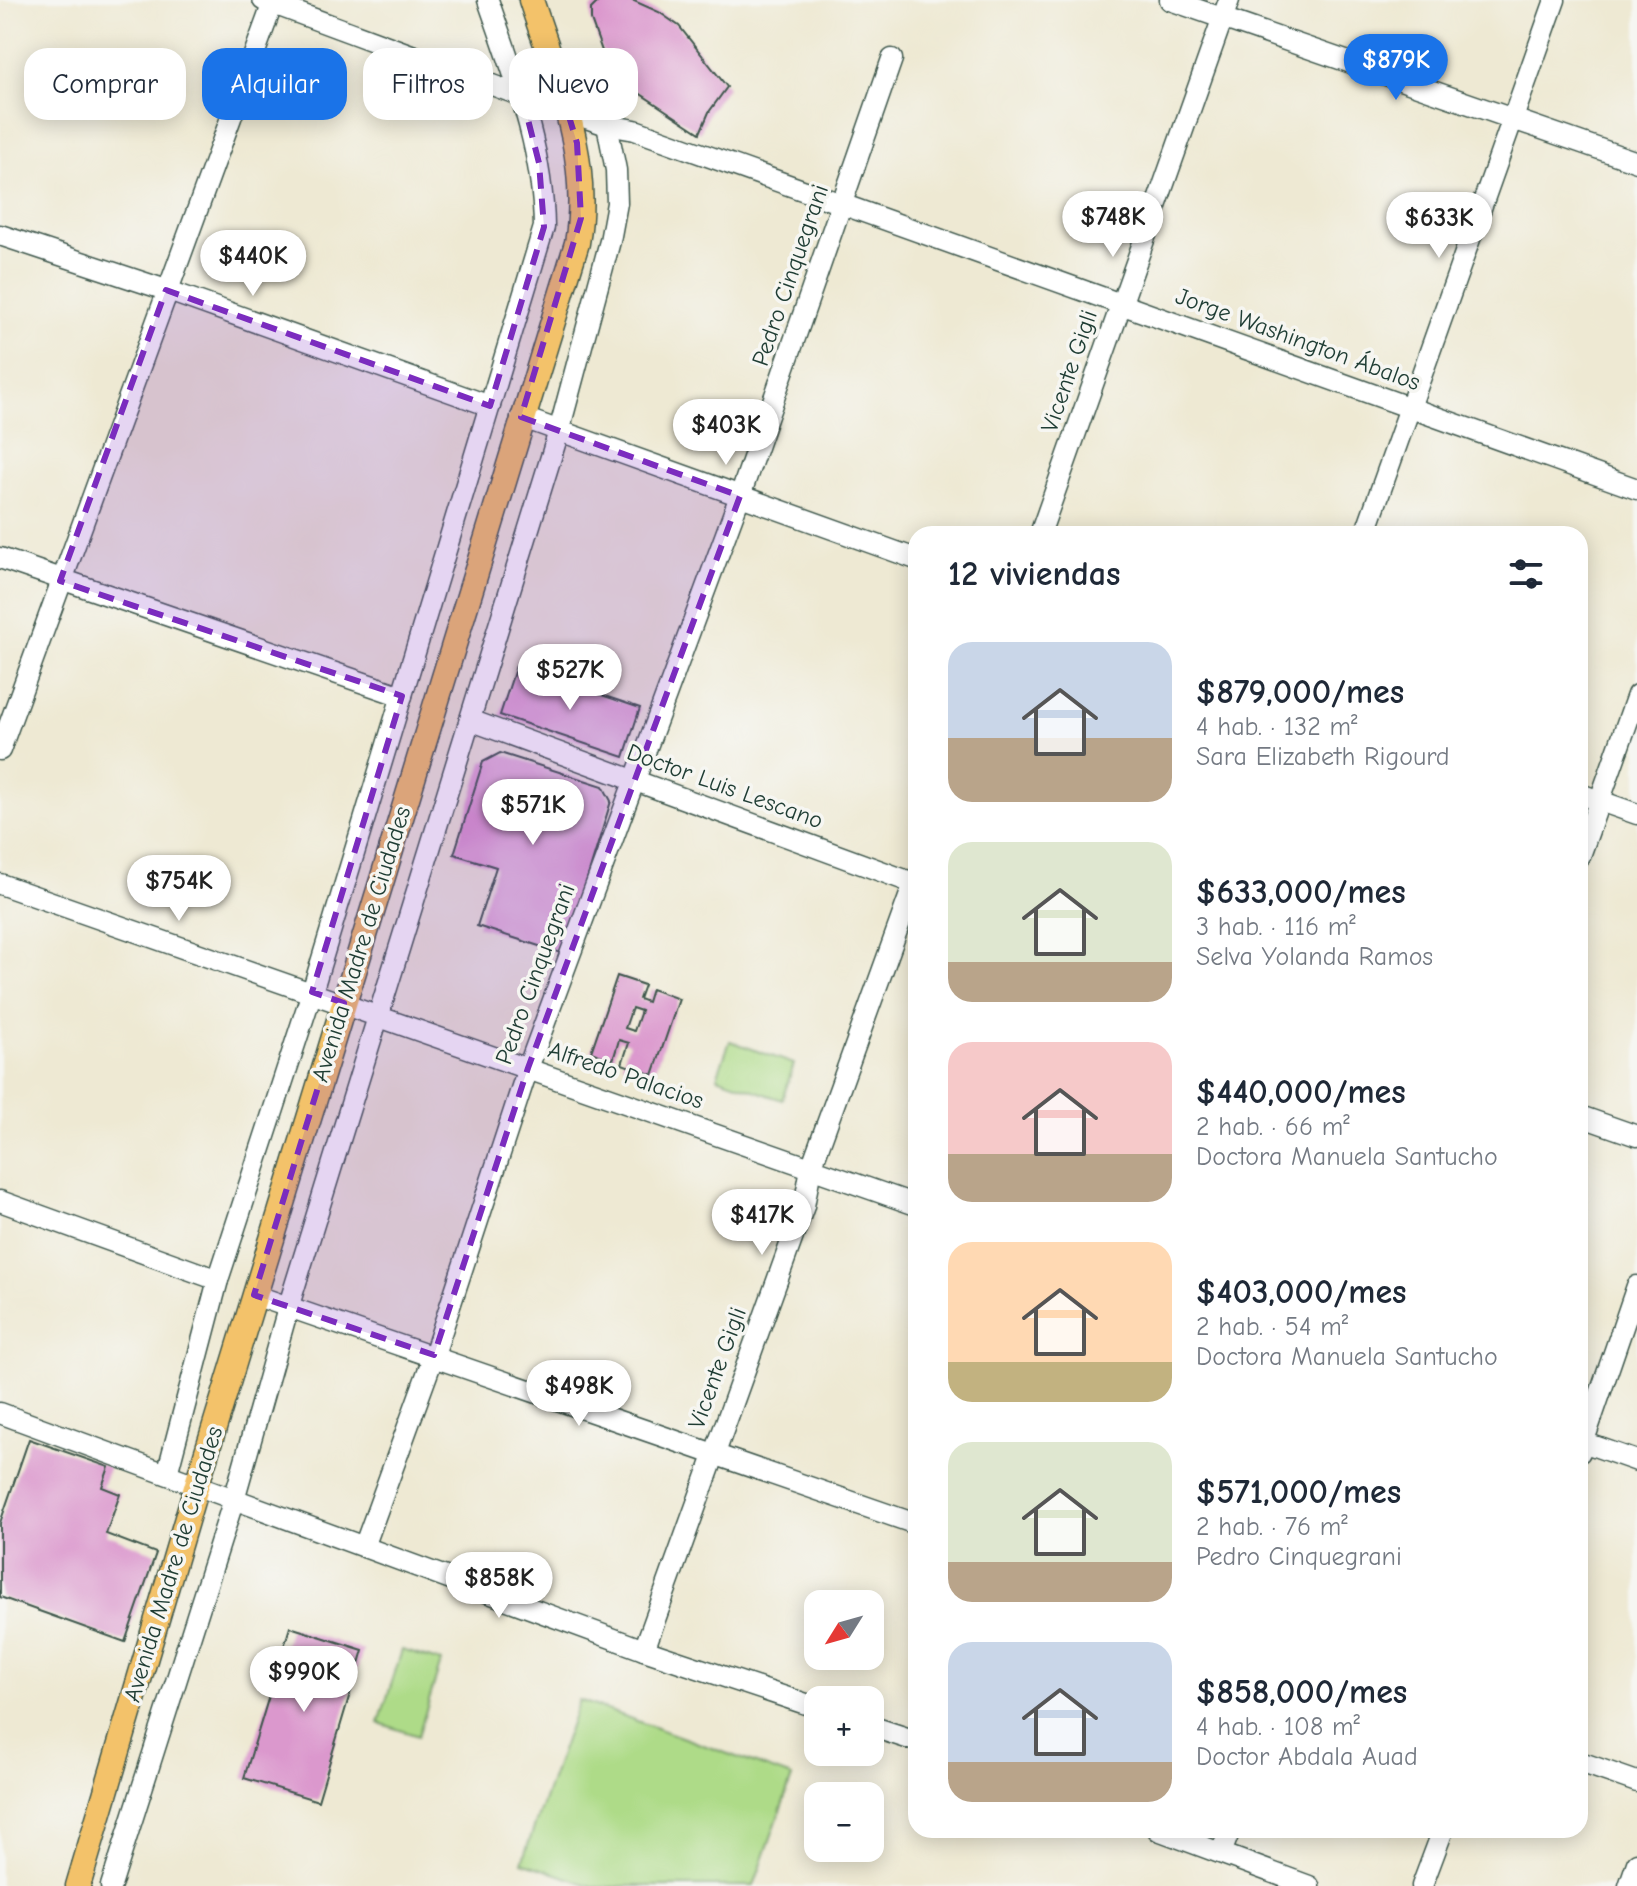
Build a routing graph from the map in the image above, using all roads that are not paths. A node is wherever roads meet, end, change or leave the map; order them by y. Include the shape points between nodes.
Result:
1 (488, 0) edge
2 (531, 0) edge
3 (1170, 0) edge
4 (1555, 0) edge
5 (270, 1) edge
6 (1226, 9) edge
7 (547, 48) edge
8 (509, 59) edge
9 (892, 59) dead end
10 (509, 91) edge
11 (1512, 119) junction
12 (528, 120) edge
13 (570, 120) edge
14 (594, 120) edge
15 (607, 125) junction
16 (1637, 162) edge
17 (842, 204) junction
18 (0, 235) edge
19 (166, 290) junction
20 (1121, 302) junction
21 (490, 406) junction
22 (1410, 408) junction
23 (521, 417) junction
24 (559, 431) junction
25 (1637, 489) edge
26 (740, 496) junction
27 (1043, 526) edge
28 (1368, 526) edge
29 (908, 556) edge
30 (0, 558) edge
31 (60, 581) junction
32 (1637, 695) edge
33 (402, 696) junction
34 (470, 720) junction
35 (0, 750) edge
36 (634, 780) junction
37 (1590, 797) edge
38 (1637, 814) edge
39 (908, 879) edge
40 (0, 884) edge
41 (908, 901) edge
42 (312, 992) junction
43 (344, 1003) junction
44 (378, 1015) junction
45 (528, 1068) junction
46 (1588, 1119) edge
47 (1637, 1136) edge
48 (811, 1168) junction
49 (0, 1201) edge
50 (908, 1202) edge
51 (218, 1280) junction
52 (1637, 1286) edge
53 (254, 1295) junction
54 (289, 1305) junction
55 (434, 1355) junction
56 (0, 1413) edge
57 (1588, 1425) edge
58 (1588, 1447) edge
59 (715, 1451) junction
60 (1637, 1461) edge
61 (167, 1474) junction
62 (197, 1484) junction
63 (235, 1496) junction
64 (908, 1521) edge
65 (364, 1547) junction
66 (644, 1650) junction
67 (804, 1703) edge
68 (884, 1731) edge
69 (908, 1738) edge
70 (1588, 1765) edge
71 (1637, 1782) edge
72 (1180, 1838) edge
73 (1227, 1838) edge
74 (1440, 1838) edge
75 (1221, 1853) junction
76 (1637, 1863) edge
77 (78, 1886) edge
78 (111, 1886) edge
79 (1309, 1886) edge
80 (1422, 1886) edge
81 (1629, 1886) edge

1 - 8 street
2 - 7 main road, Avenida Madre de Ciudades
3 - 6 street
4 - 11 street
5 - 10 street, Jorge Washington Ábalos
5 - 19 street
6 - 11 street
6 - 20 street, Vicente Gigli
9 - 17 street, Pedro Cinquegrani
11 - 16 street
11 - 22 street
12 - 21 street via 539,163 544,227
13 - 23 main road, Avenida Madre de Ciudades via 577,143 577,243
14 - 15 street, Jorge Washington Ábalos
15 - 17 street, Jorge Washington Ábalos via 635,130
15 - 24 street via 617,203
17 - 20 street, Jorge Washington Ábalos
17 - 26 street, Pedro Cinquegrani
18 - 19 street
19 - 21 street
19 - 31 street
20 - 22 street, Jorge Washington Ábalos
20 - 27 street, Vicente Gigli
21 - 33 street
22 - 25 street, Jorge Washington Ábalos
22 - 28 street
23 - 24 street
23 - 43 main road, Avenida Madre de Ciudades
24 - 26 street
24 - 34 street
26 - 29 street
26 - 36 street, Pedro Cinquegrani
30 - 31 street
31 - 33 street
31 - 35 street
32 - 37 street
33 - 42 street
34 - 36 street, Doctor Luis Lescano
34 - 44 street
36 - 39 street, Doctor Luis Lescano
36 - 45 street, Pedro Cinquegrani
37 - 38 street
40 - 42 street, Alfredo Palacios
41 - 48 street, Vicente Gigli
42 - 43 street, Alfredo Palacios
42 - 51 street
43 - 44 street, Alfredo Palacios
43 - 53 main road, Avenida Madre de Ciudades
44 - 45 street, Alfredo Palacios
44 - 54 street
45 - 48 street, Alfredo Palacios
45 - 55 street, Pedro Cinquegrani
46 - 47 street
48 - 50 street, Alfredo Palacios
48 - 59 street, Vicente Gigli via 804,1206
49 - 51 street
51 - 61 street
52 - 57 street
53 - 54 street
53 - 62 main road, Avenida Madre de Ciudades
54 - 55 street
54 - 63 street
55 - 59 street
55 - 65 street, Pedro Cinquegrani
56 - 61 street
58 - 60 street
59 - 64 street
59 - 66 street, Vicente Gigli
61 - 62 street
62 - 63 street
62 - 77 main road, Avenida Madre de Ciudades
63 - 65 street
63 - 78 street
65 - 66 street
66 - 67 street
68 - 69 street
70 - 71 street
72 - 75 street
73 - 75 street
74 - 80 street
75 - 79 street
76 - 81 street

